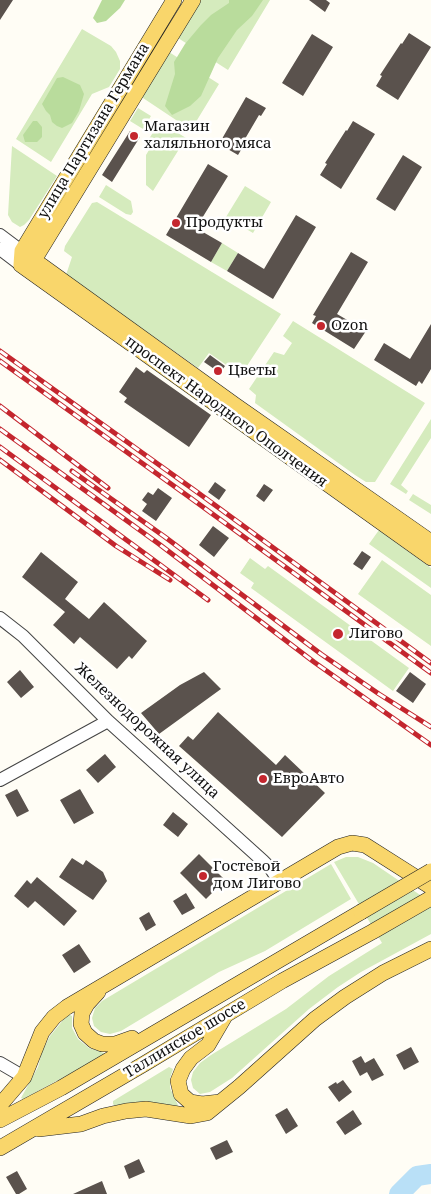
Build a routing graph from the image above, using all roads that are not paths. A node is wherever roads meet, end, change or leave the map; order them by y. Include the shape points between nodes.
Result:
1 (174, 0) edge
2 (193, 0) edge
3 (0, 235) edge
4 (0, 249) edge
5 (26, 258) junction
6 (431, 542) edge
7 (431, 558) edge
8 (0, 618) edge
9 (108, 721) junction
10 (0, 780) edge
11 (431, 871) edge
12 (275, 875) junction
13 (431, 887) edge
14 (431, 898) edge
15 (431, 949) edge
16 (104, 985) junction
17 (227, 1013) junction
18 (166, 1026) junction
19 (0, 1063) edge
20 (24, 1077) junction
21 (221, 1102) junction
22 (0, 1105) edge
23 (0, 1120) edge
24 (33, 1130) junction
25 (0, 1148) edge

1 - 5 main road, улица Партизана Германа
2 - 5 main road, улица Партизана Германа
3 - 5 street, проспект Народного Ополчения
4 - 5 street, проспект Народного Ополчения
5 - 6 main road, проспект Народного Ополчения
5 - 7 main road, проспект Народного Ополчения
8 - 9 street, Железнодорожная улица via 23,636
9 - 10 street
9 - 12 street, Железнодорожная улица
11 - 18 main road, Таллинское шоссе, bridge
12 - 13 main road via 352,843 365,845
12 - 16 main road
14 - 17 main road, Таллинское шоссе
15 - 21 main road via 345,997 315,1019
16 - 18 main road via 82,1013 81,1024 94,1041 115,1044
16 - 20 main road via 82,996 54,1017 42,1032
17 - 21 main road via 208,1044 182,1069 178,1081 181,1094 190,1102
17 - 24 main road, Таллинское шоссе
18 - 23 main road, Таллинское шоссе
19 - 20 street
20 - 22 main road
21 - 24 main road via 207,1113 191,1116 146,1110 126,1111 81,1124
24 - 25 main road, Таллинское шоссе

